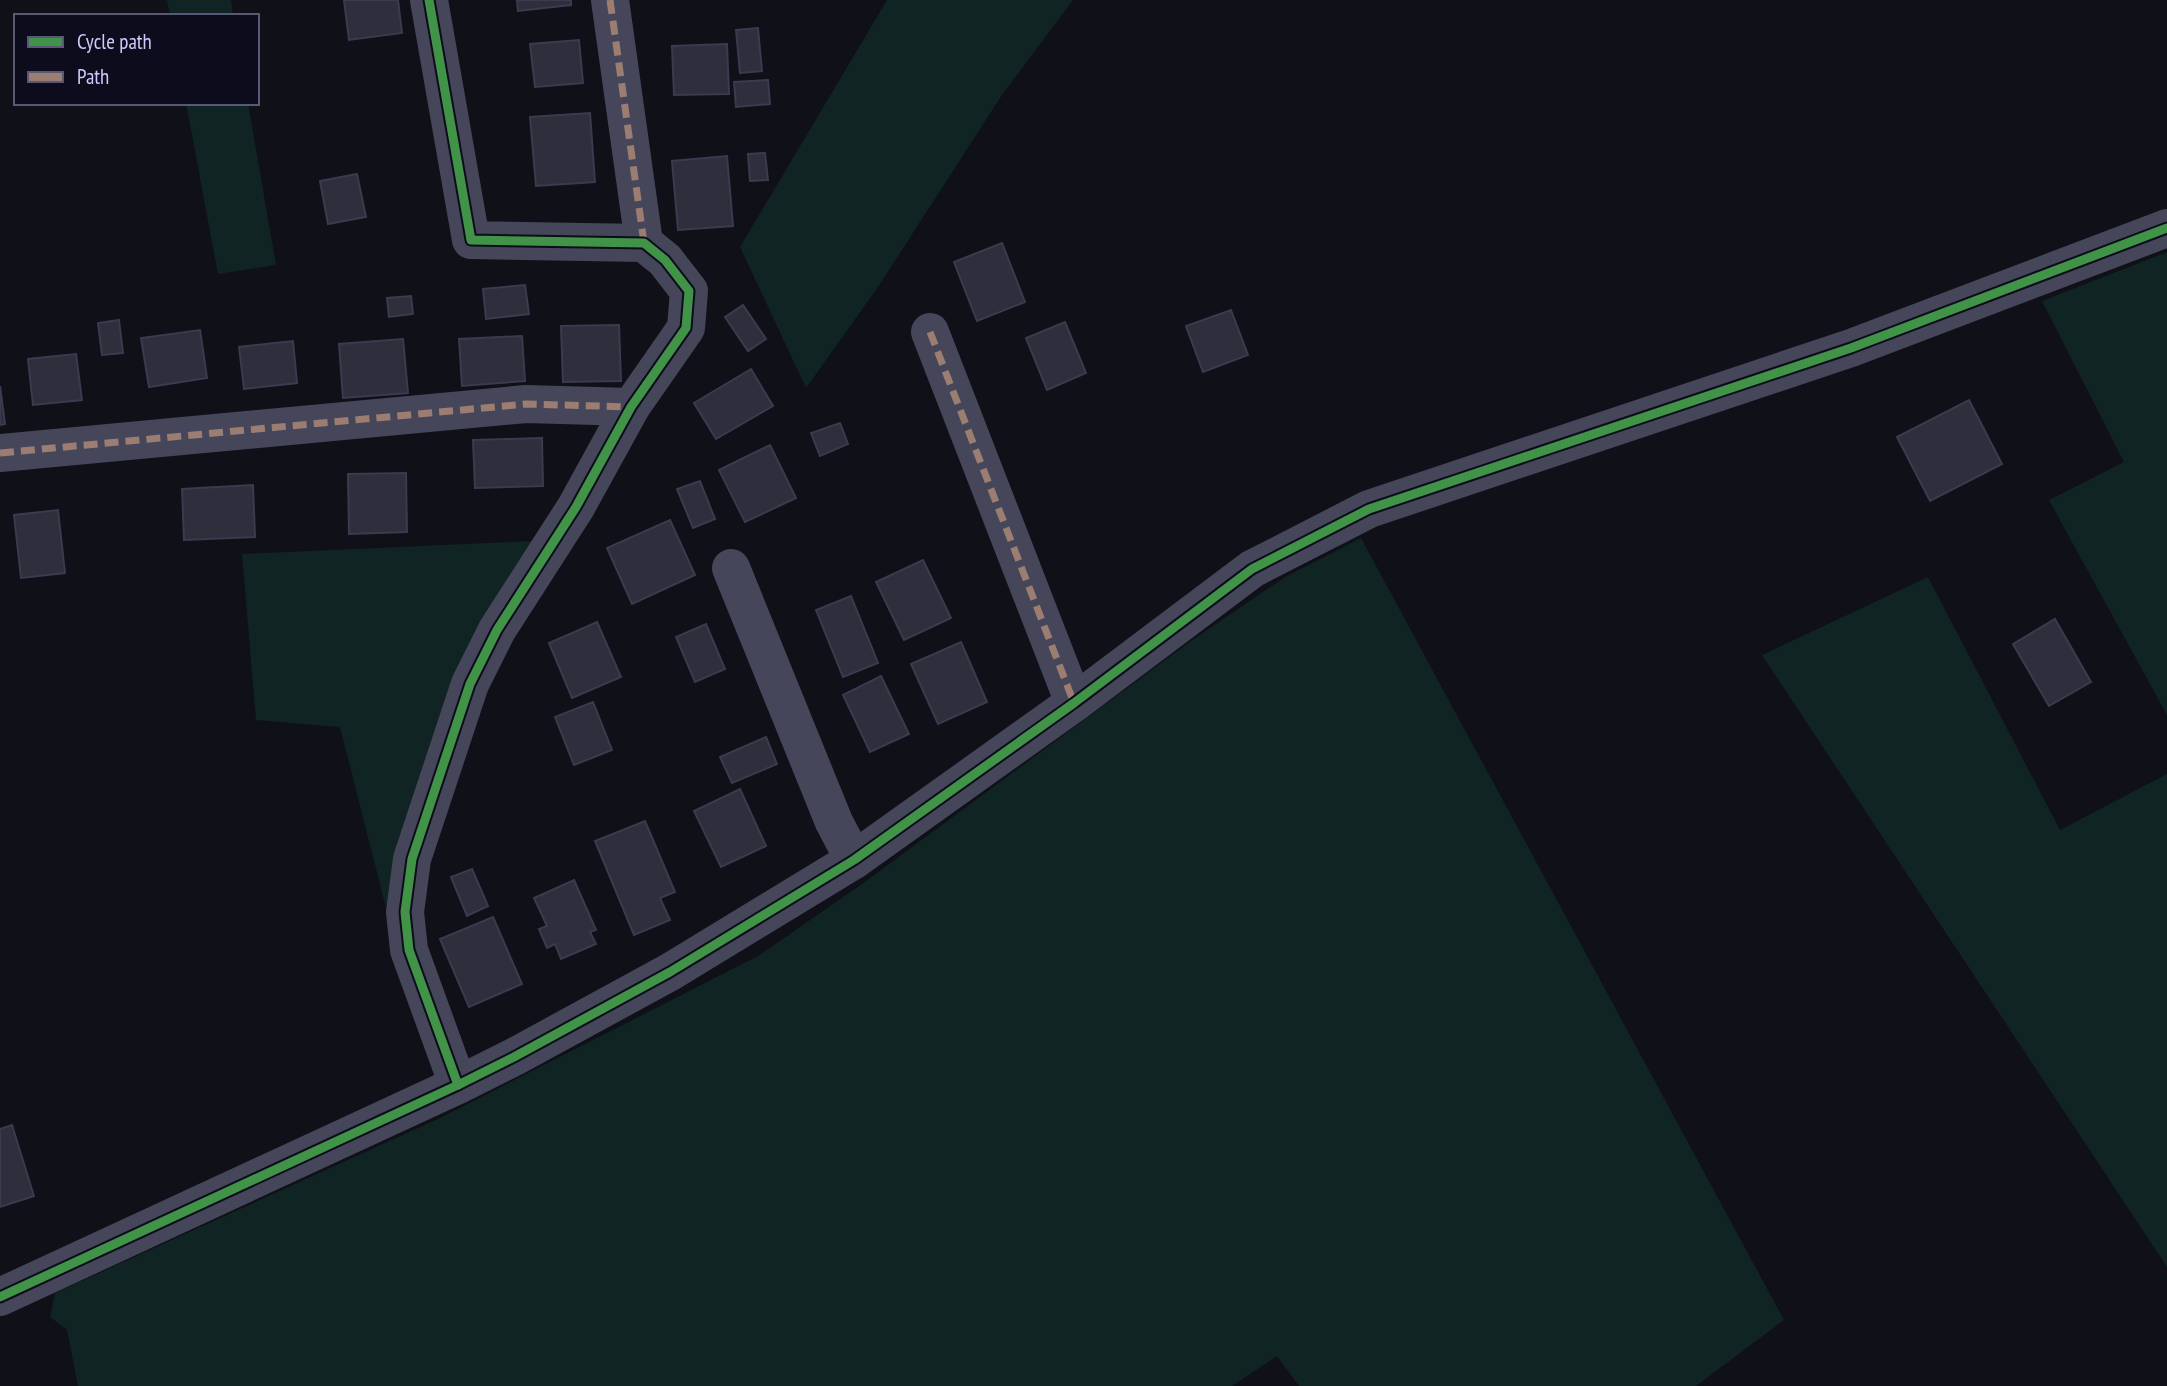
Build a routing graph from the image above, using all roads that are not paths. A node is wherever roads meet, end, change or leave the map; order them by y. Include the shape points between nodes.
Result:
1 (429, 0) edge
2 (610, 0) edge
3 (2167, 228) edge
4 (645, 243) junction
5 (930, 332) dead end
6 (631, 407) junction
7 (0, 453) edge
8 (731, 568) dead end
9 (1074, 702) junction
10 (854, 860) junction
11 (458, 1085) junction
12 (0, 1297) edge

1 - 4 street via 471,240
2 - 4 street
3 - 9 street via 1851,348 1369,509 1252,569
4 - 6 street via 689,291 686,328
5 - 9 street
6 - 7 street via 526,404
6 - 11 street via 576,507 497,630 470,684 412,859 405,912 409,950
8 - 10 street via 834,822
9 - 10 street
10 - 11 street via 670,972
11 - 12 street

